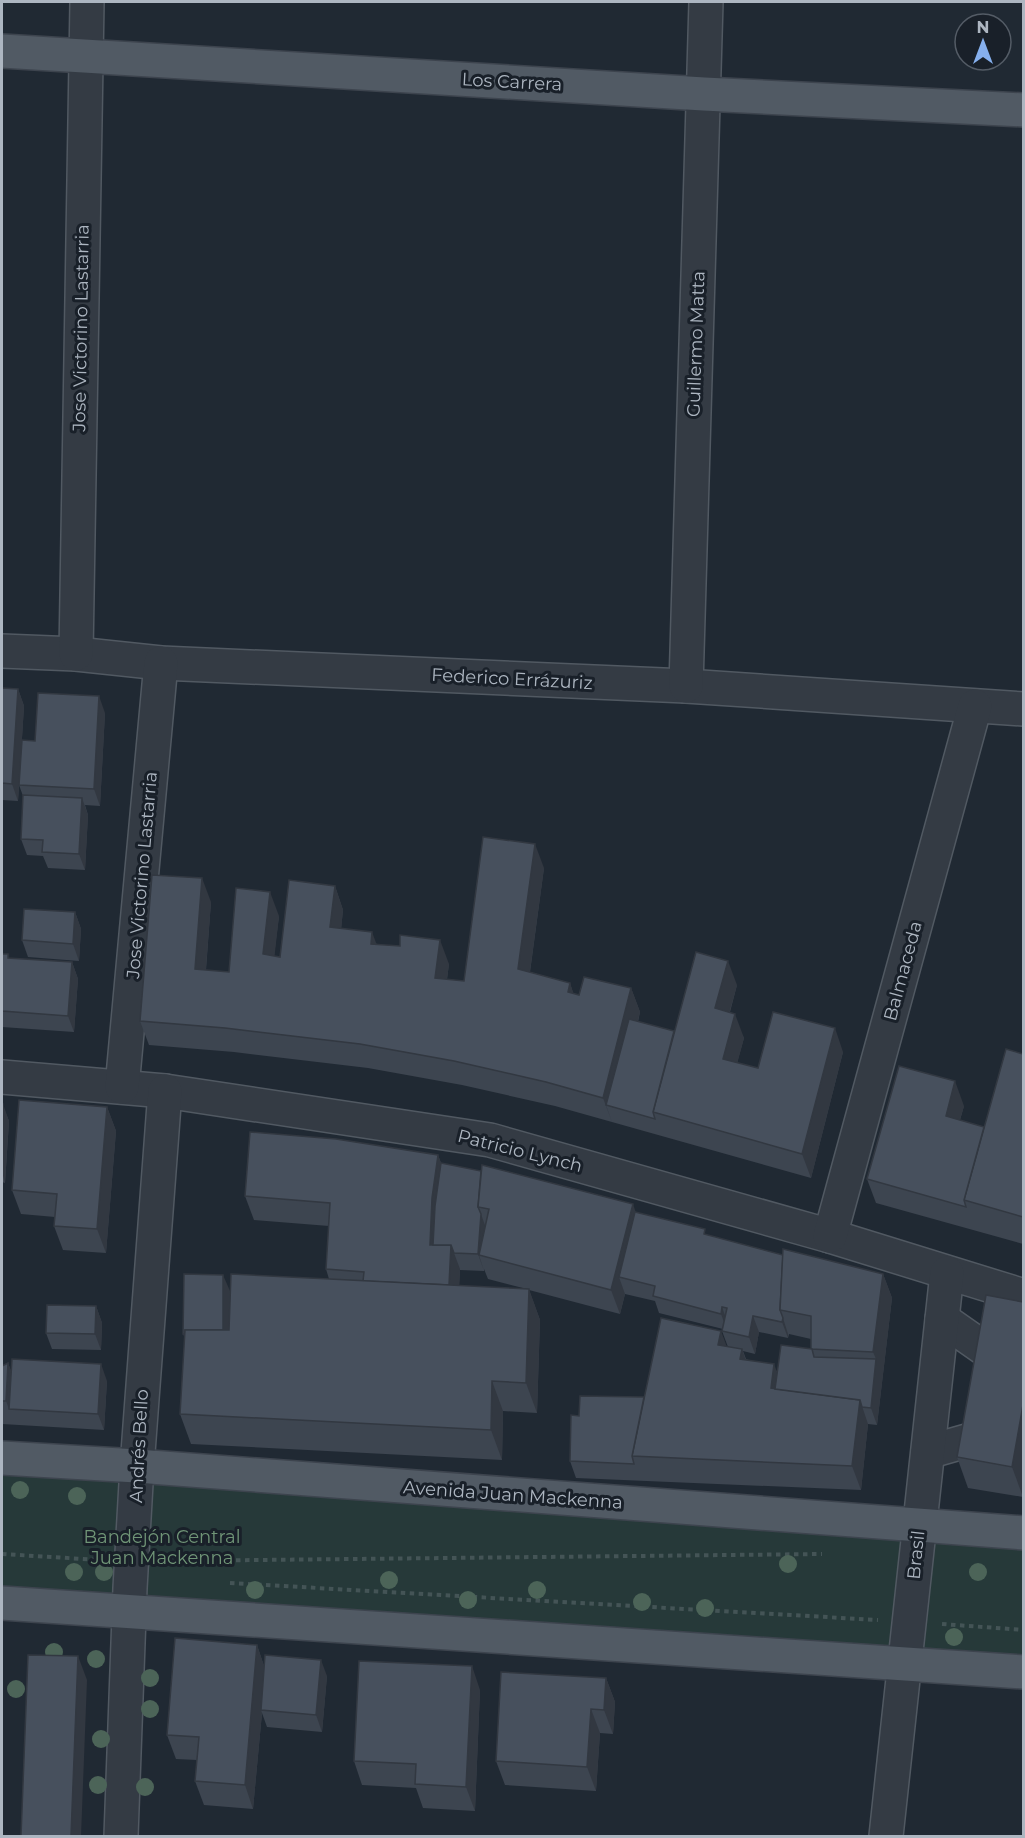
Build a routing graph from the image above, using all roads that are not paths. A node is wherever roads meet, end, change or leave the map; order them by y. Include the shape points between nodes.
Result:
1 (87, 2) edge
2 (706, 2) edge
3 (2, 51) edge
4 (86, 57) junction
5 (704, 94) junction
6 (1023, 110) edge
7 (2, 651) edge
8 (76, 654) junction
9 (161, 663) junction
10 (686, 686) junction
11 (975, 706) junction
12 (1023, 709) edge
13 (2, 1077) edge
14 (122, 1087) junction
15 (165, 1091) junction
16 (830, 1236) junction
17 (947, 1273) junction
18 (1023, 1296) edge
19 (942, 1319) junction
20 (992, 1354) edge
21 (977, 1438) edge
22 (928, 1452) junction
23 (2, 1458) edge
24 (137, 1466) junction
25 (919, 1526) junction
26 (1023, 1533) edge
27 (2, 1603) edge
28 (129, 1612) junction
29 (905, 1664) junction
30 (1023, 1672) edge
31 (121, 1836) edge
32 (886, 1836) edge

1 - 4 street, Jose Victorino Lastarria
2 - 5 street, Guillermo Matta
3 - 4 main road, Los Carrera
4 - 5 main road, Los Carrera
4 - 8 street, Jose Victorino Lastarria
5 - 6 main road, Los Carrera
5 - 10 street, Guillermo Matta
7 - 8 street, Federico Errázuriz
8 - 9 street, Federico Errázuriz
9 - 10 street, Federico Errázuriz
9 - 14 street, Jose Victorino Lastarria
10 - 11 street, Federico Errázuriz
11 - 12 street, Federico Errázuriz
11 - 16 street, Balmaceda
13 - 14 street, Patricio Lynch
14 - 15 street, Patricio Lynch
15 - 16 street, Patricio Lynch via 490,1140
15 - 24 street, Andrés Bello
16 - 17 street, Patricio Lynch
17 - 18 street, Patricio Lynch
17 - 19 street, Brasil
19 - 20 street
19 - 22 street, Brasil
21 - 22 street
22 - 25 street, Brasil
23 - 24 main road, Avenida Juan Mackenna
24 - 25 main road, Avenida Juan Mackenna
24 - 28 street, Andrés Bello
25 - 26 main road, Avenida Juan Mackenna
25 - 29 street, Brasil
27 - 28 main road
28 - 29 main road
28 - 31 street, Andrés Bello
29 - 30 main road
29 - 32 street, Brasil

